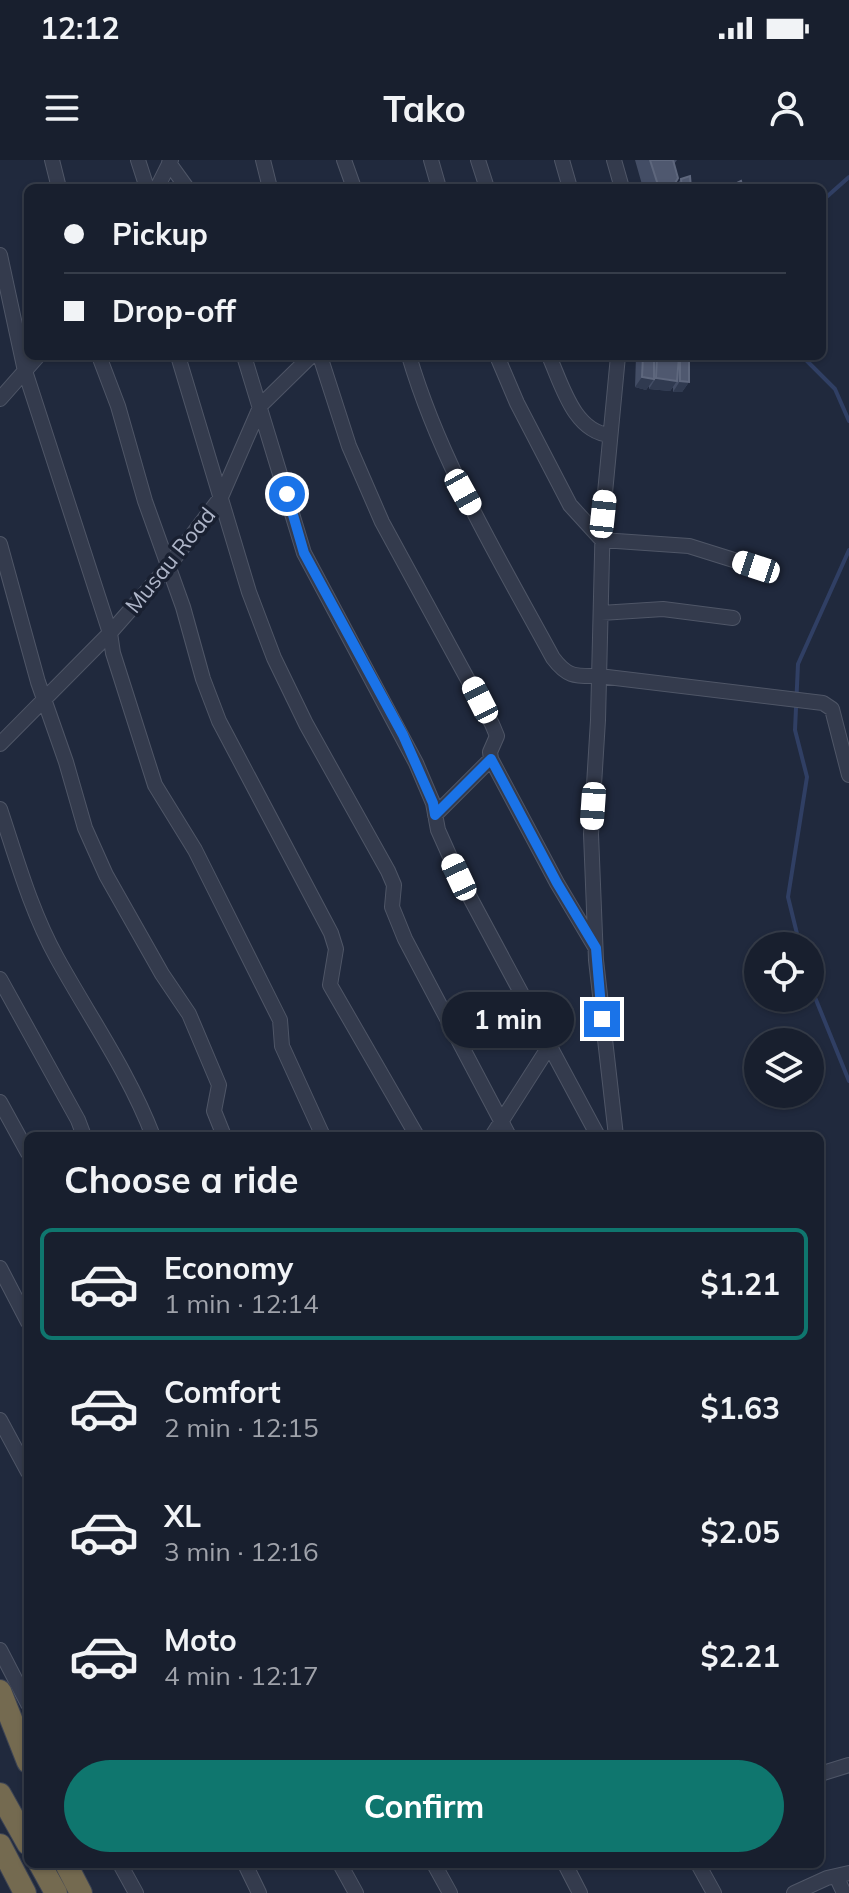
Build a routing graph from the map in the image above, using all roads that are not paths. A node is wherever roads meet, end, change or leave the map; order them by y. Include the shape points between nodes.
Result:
1 (52, 160) edge
2 (138, 160) edge
3 (263, 160) edge
4 (344, 160) edge
5 (431, 160) edge
6 (478, 160) edge
7 (562, 160) edge
8 (614, 160) edge
9 (170, 162) edge
10 (58, 184) edge
11 (146, 184) edge
12 (159, 184) edge
13 (184, 184) edge
14 (269, 184) edge
15 (353, 184) edge
16 (438, 184) edge
17 (486, 184) edge
18 (569, 184) edge
19 (621, 184) edge
20 (0, 255) edge
21 (35, 360) edge
22 (101, 360) edge
23 (179, 360) edge
24 (245, 360) edge
25 (307, 360) edge
26 (321, 360) edge
27 (410, 360) edge
28 (499, 360) edge
29 (551, 360) edge
30 (618, 360) edge
31 (25, 371) junction
32 (0, 399) edge
33 (261, 405) junction
34 (610, 435) junction
35 (221, 497) junction
36 (602, 540) junction
37 (0, 544) edge
38 (756, 567) dead end
39 (167, 568) junction
40 (601, 613) junction
41 (733, 618) dead end
42 (110, 633) junction
43 (599, 676) junction
44 (44, 698) junction
45 (0, 744) edge
46 (491, 759) junction
47 (849, 775) edge
48 (0, 809) edge
49 (435, 815) junction
50 (596, 948) junction
51 (0, 979) edge
52 (550, 1045) junction
53 (0, 1102) edge
54 (82, 1132) edge
55 (151, 1132) edge
56 (222, 1132) edge
57 (321, 1132) edge
58 (415, 1132) edge
59 (501, 1132) edge
60 (596, 1132) edge
61 (616, 1132) edge
62 (24, 1146) edge
63 (0, 1268) edge
64 (13, 1294) junction
65 (0, 1306) edge
66 (24, 1315) edge
67 (0, 1420) edge
68 (24, 1465) edge
69 (0, 1650) edge
70 (0, 1691) edge
71 (24, 1696) edge
72 (24, 1752) edge
73 (849, 1765) edge
74 (824, 1773) edge
75 (0, 1794) edge
76 (24, 1837) edge
77 (0, 1845) edge
78 (42, 1868) edge
79 (68, 1868) edge
80 (122, 1868) edge
81 (247, 1868) edge
82 (342, 1868) edge
83 (436, 1868) edge
84 (567, 1868) edge
85 (700, 1868) edge
86 (842, 1874) edge
87 (0, 1879) edge
88 (9, 1893) edge
89 (25, 1893) edge
90 (56, 1893) edge
91 (81, 1893) edge
92 (136, 1893) edge
93 (259, 1893) edge
94 (356, 1893) edge
95 (450, 1893) edge
96 (580, 1893) edge
97 (714, 1893) edge
98 (794, 1893) edge
99 (844, 1893) edge

1 - 10 street
2 - 11 street
3 - 14 street
4 - 15 street
5 - 16 street
6 - 17 street
7 - 18 street
8 - 19 street
9 - 12 street
9 - 13 street
20 - 31 street
21 - 31 street
22 - 39 street
23 - 35 street
24 - 33 street
25 - 33 street, Musau Road
26 - 46 street via 349,446 382,522 492,724 497,736
27 - 43 street via 451,469 553,658 574,676
28 - 36 street via 570,505
29 - 34 street via 586,427
30 - 34 street
31 - 32 street
31 - 42 street
33 - 35 street, Musau Road
33 - 49 street via 304,553 410,749
34 - 36 street
35 - 39 street, Musau Road
35 - 59 street via 274,658 388,871 394,885 392,907 405,939
36 - 38 street via 689,546
36 - 40 street
37 - 44 street
39 - 42 street, Musau Road
39 - 58 street via 219,721 331,933 336,949 330,985
40 - 41 street via 663,609
40 - 43 street
42 - 44 street, Musau Road
42 - 57 street via 155,785 195,850 280,1020 282,1046
43 - 47 street via 823,703 832,709
43 - 50 street via 591,834
44 - 45 street, Musau Road
44 - 56 street via 85,828 106,875 189,1014 219,1085 214,1111
46 - 49 street
46 - 50 street
48 - 55 street via 31,907
49 - 52 street via 459,877
50 - 61 street
51 - 54 street
52 - 59 street
52 - 60 street
53 - 62 street
63 - 64 street
64 - 65 street
64 - 66 street
67 - 68 street
69 - 71 street
70 - 72 highway
73 - 74 street
75 - 76 highway
77 - 89 highway
78 - 90 highway
79 - 91 highway
80 - 92 street
81 - 93 street
82 - 94 street
83 - 95 street
84 - 96 street
85 - 97 street
86 - 98 street
86 - 99 street
87 - 88 highway

